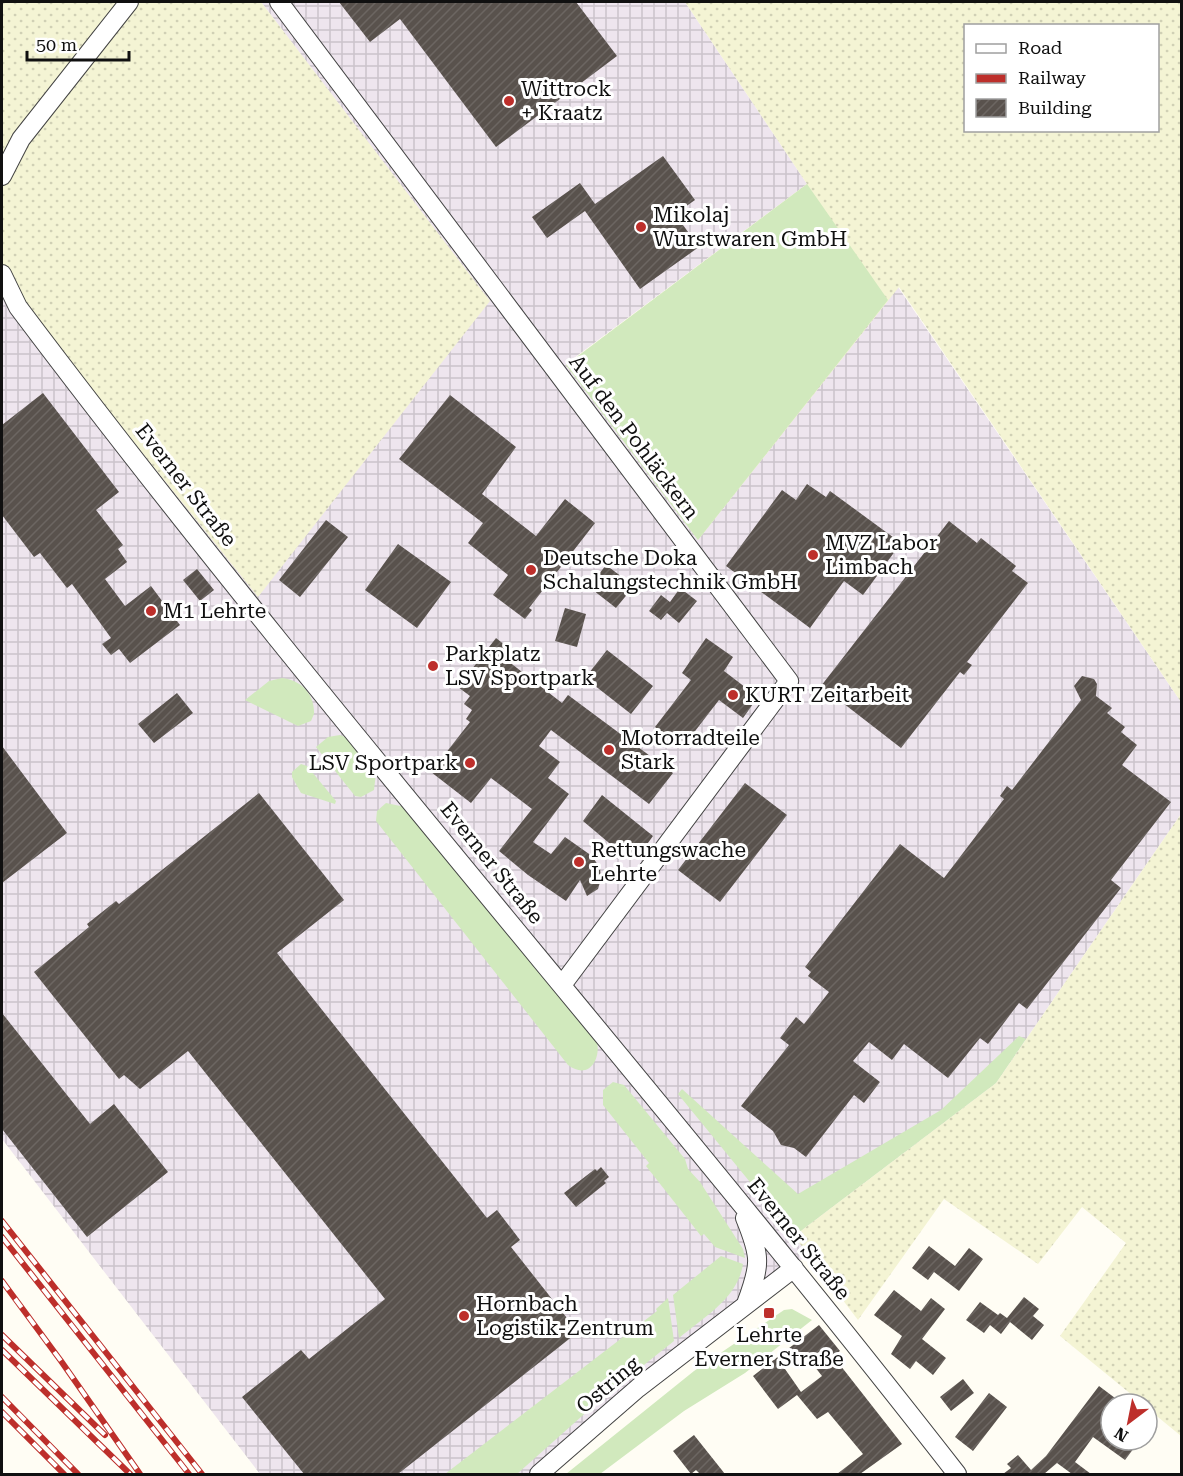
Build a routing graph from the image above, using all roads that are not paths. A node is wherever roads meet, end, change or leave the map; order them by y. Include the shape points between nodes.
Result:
1 (129, 2) edge
2 (279, 2) edge
3 (2, 176) edge
4 (2, 273) edge
5 (5, 293) edge
6 (562, 985) junction
7 (738, 1199) junction
8 (794, 1268) junction
9 (746, 1304) junction
10 (539, 1474) edge
11 (957, 1474) edge

1 - 3 street via 21,139
2 - 6 street, Auf den Pohläckern via 789,681
4 - 5 street, Everner Straße
5 - 6 street, Everner Straße
6 - 7 street, Everner Straße
7 - 8 street, Everner Straße
7 - 9 street via 758,1256
8 - 9 street, Ostring
8 - 11 street, Everner Straße
9 - 10 street, Ostring via 630,1395

